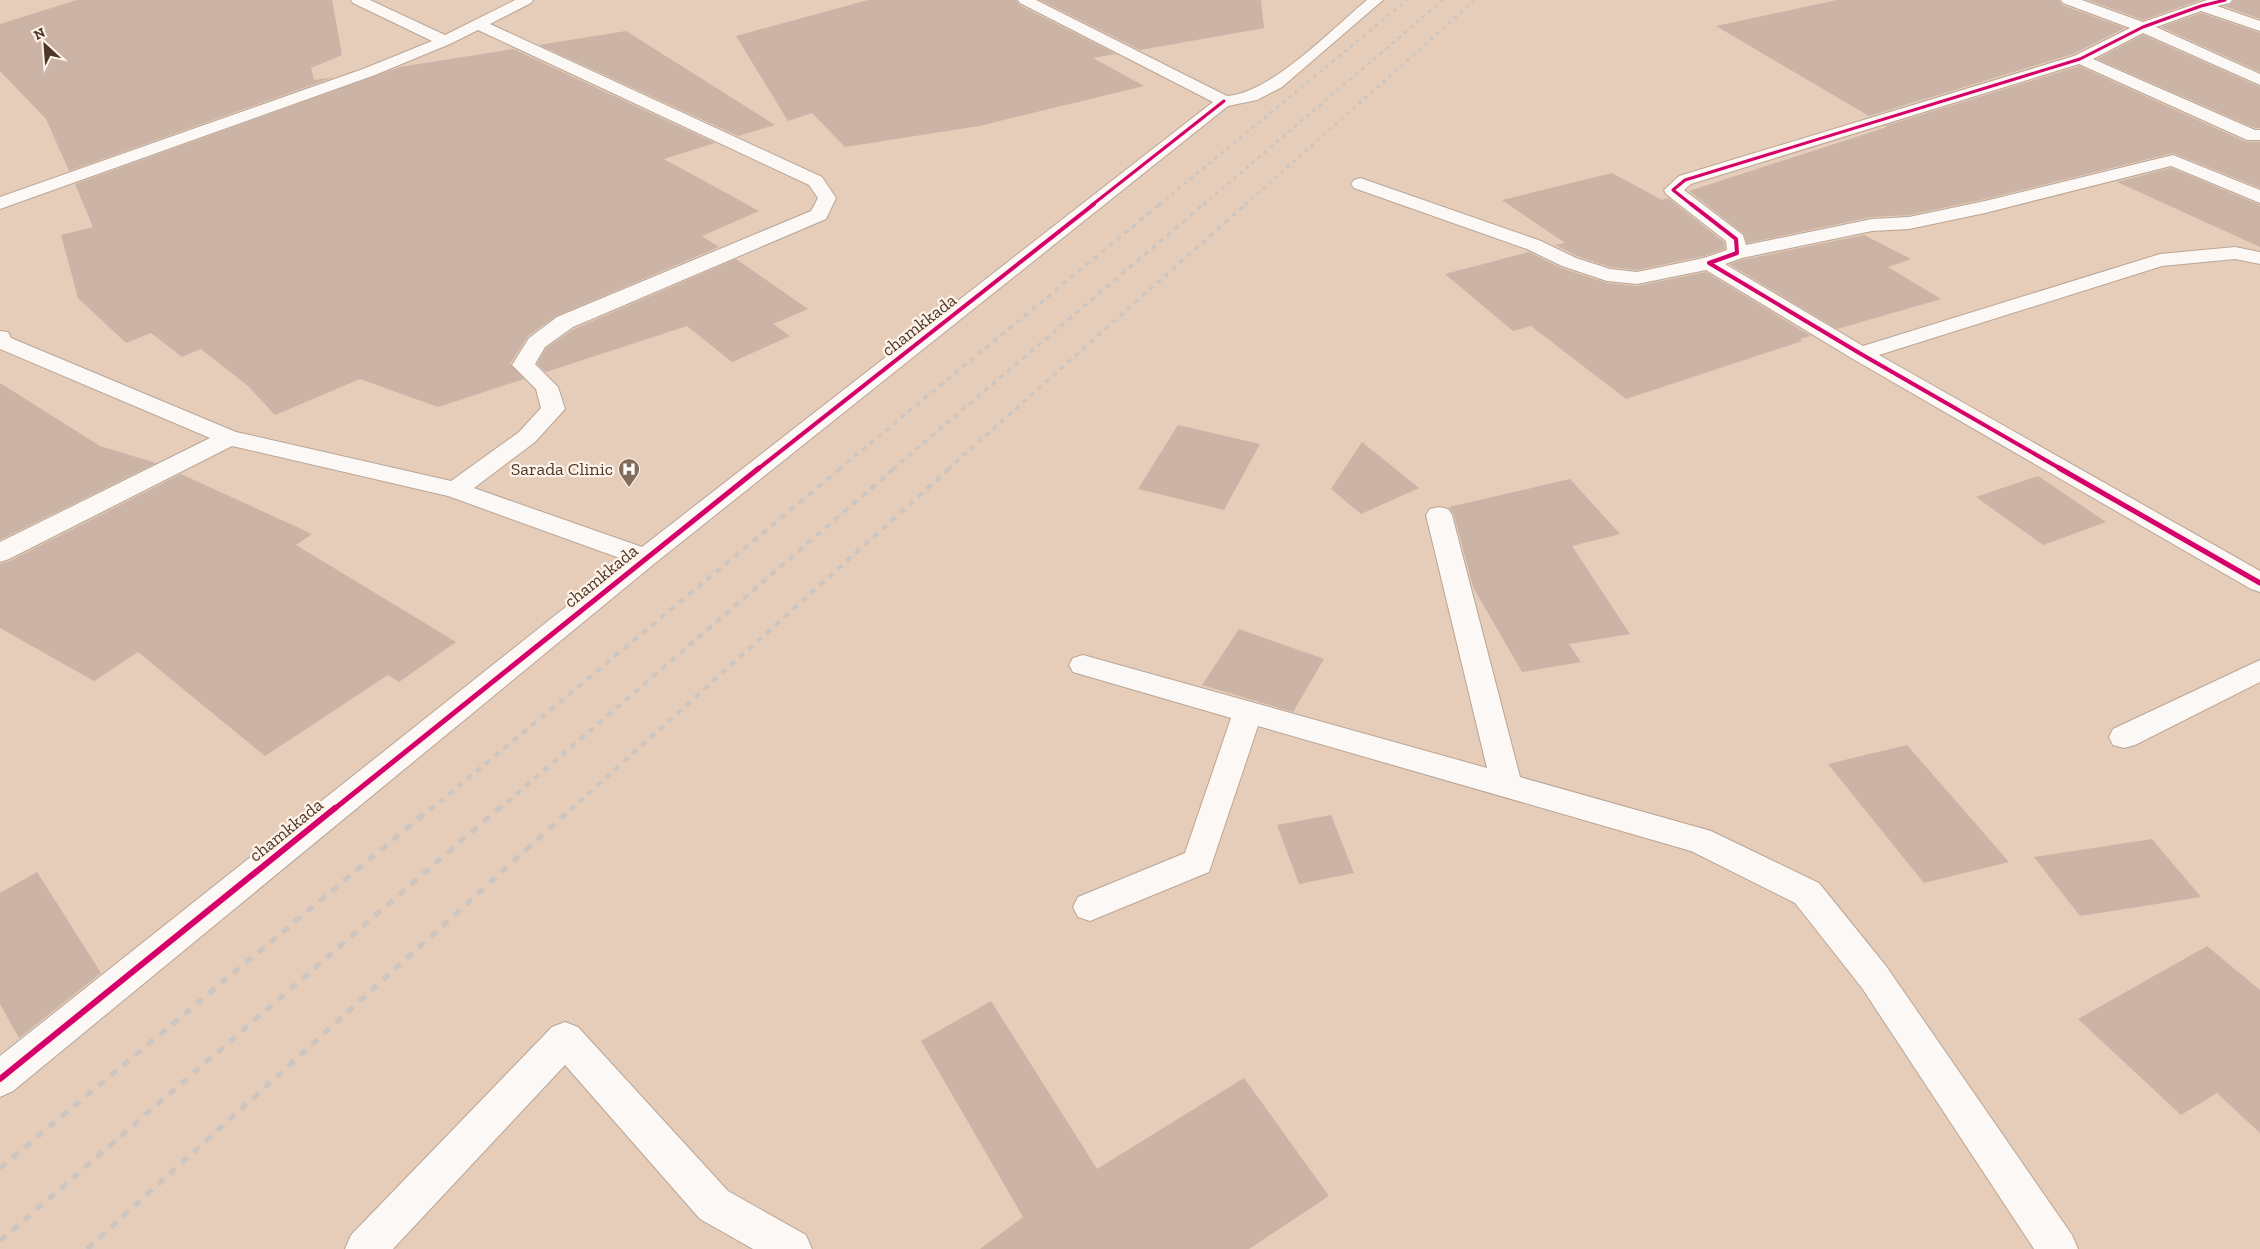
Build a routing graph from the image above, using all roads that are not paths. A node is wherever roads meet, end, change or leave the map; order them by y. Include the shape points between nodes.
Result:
1 (358, 0) edge
2 (526, 0) edge
3 (1026, 0) edge
4 (1376, 0) edge
5 (2068, 0) edge
6 (2225, 0) edge
7 (2201, 6) junction
8 (480, 25) junction
9 (2260, 26) edge
10 (2143, 27) junction
11 (445, 41) junction
12 (2080, 59) junction
13 (2260, 80) edge
14 (1224, 101) junction
15 (2260, 134) edge
16 (1360, 184) dead end
17 (2260, 197) edge
18 (0, 203) edge
19 (1737, 253) junction
20 (2260, 258) edge
21 (1709, 263) junction
22 (0, 337) edge
23 (1861, 354) junction
24 (229, 438) junction
25 (455, 490) junction
26 (1439, 514) dead end
27 (0, 553) edge
28 (645, 558) junction
29 (2260, 583) edge
30 (1083, 666) dead end
31 (2260, 670) edge
32 (1248, 711) junction
33 (2124, 737) dead end
34 (1507, 784) junction
35 (1090, 907) dead end
36 (0, 1079) edge
37 (365, 1249) edge
38 (792, 1249) edge
39 (2058, 1249) edge

1 - 11 street
2 - 8 street
3 - 14 street
4 - 14 street via 1278,82 1250,97
5 - 10 street
6 - 7 street
7 - 9 street
7 - 10 street
8 - 11 street
8 - 25 street via 816,181 827,198 818,215 566,322 537,342 523,365 546,388 553,409 527,437
10 - 12 street
10 - 13 street
11 - 18 street via 369,72
12 - 15 street via 2253,136
12 - 19 street via 1685,180 1673,190 1736,240
14 - 28 street, chamkkada
16 - 21 street via 1534,245 1607,275 1637,278
17 - 19 street via 2173,160 1985,208 1909,224 1872,225
19 - 21 street
20 - 23 street via 2235,253 2160,260
21 - 23 street
22 - 24 street via 2,342
23 - 29 street
24 - 25 street
24 - 27 street
25 - 28 street
26 - 34 street
28 - 36 street, chamkkada
30 - 32 street
31 - 33 street
32 - 34 street
32 - 35 street via 1198,862
34 - 39 street via 1700,840 1807,893 1874,977
37 - 38 street via 565,1039 714,1205

